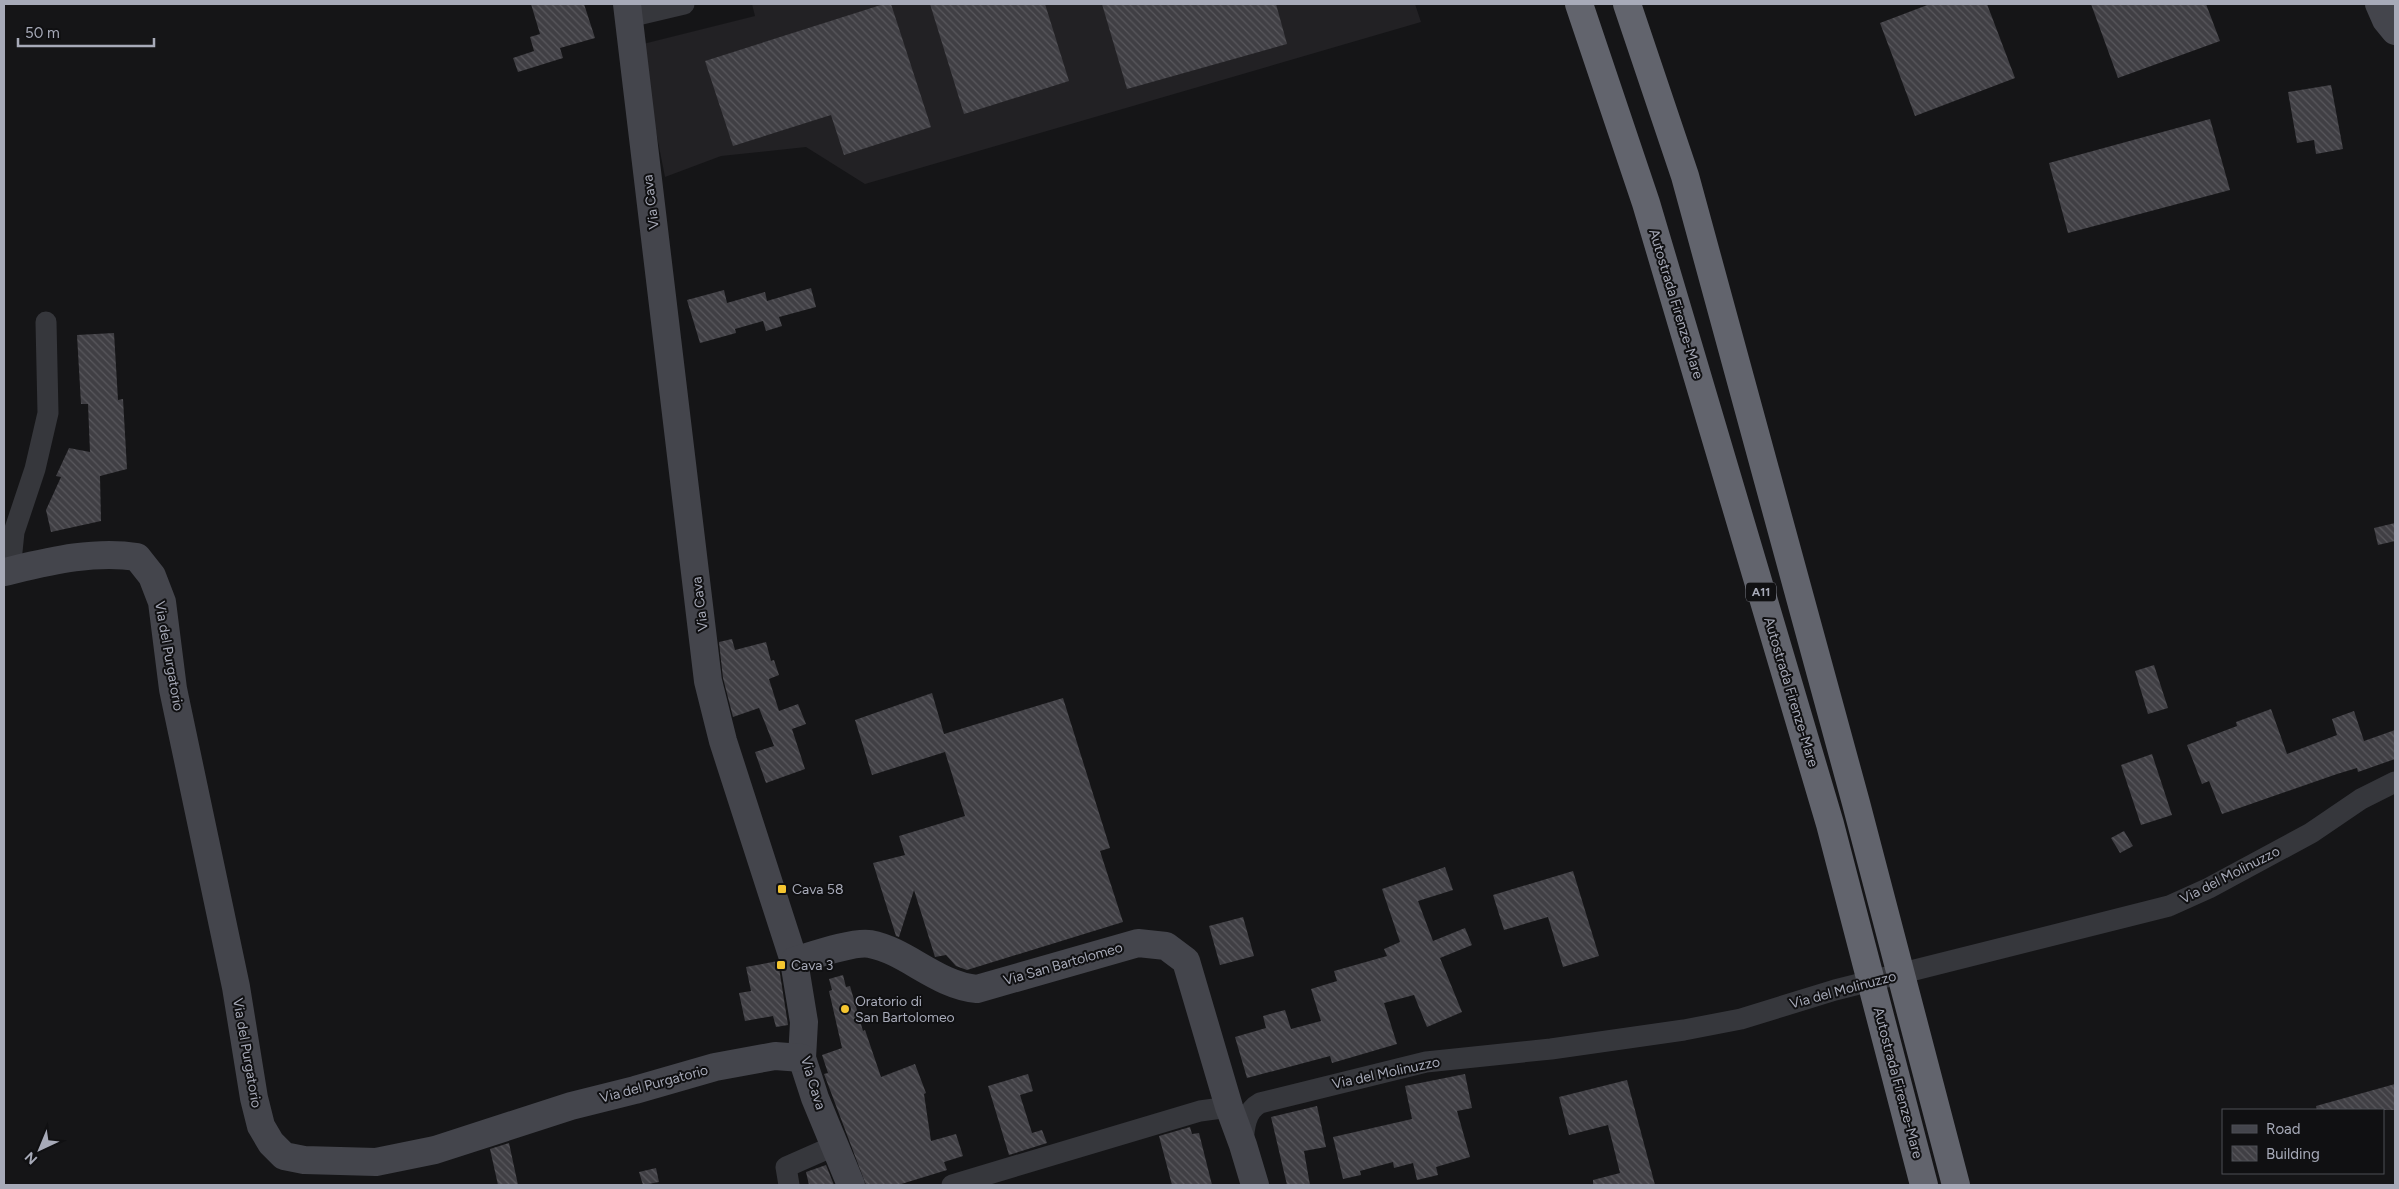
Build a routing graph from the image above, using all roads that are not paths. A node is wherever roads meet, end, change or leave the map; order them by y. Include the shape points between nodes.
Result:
1 (684, 4) edge
2 (1580, 4) edge
3 (1627, 4) edge
4 (2380, 4) edge
5 (628, 10) edge
6 (2395, 31) edge
7 (46, 322) dead end
8 (7, 572) edge
9 (2395, 782) edge
10 (794, 961) junction
11 (802, 1058) junction
12 (1229, 1107) junction
13 (836, 1145) junction
14 (1243, 1145) junction
15 (789, 1185) edge
16 (851, 1185) edge
17 (952, 1185) edge
18 (1255, 1185) edge
19 (1924, 1185) edge
20 (1956, 1185) edge

1 - 5 street
2 - 19 highway, Autostrada Firenze-Mare / A11 via 1646,203 1827,814
3 - 20 highway, A11 via 1685,176 1856,803
4 - 6 street via 2386,20
5 - 10 street, Via Cava via 708,680 723,741
7 - 8 street via 48,413 35,469 14,532
8 - 11 street, Via del Purgatorio via 93,554 114,553 137,557 152,576 162,602 174,689 234,977 254,1098 261,1126 284,1156 304,1160 376,1162 435,1150 571,1106 715,1067 775,1056
9 - 14 street, Via del Molinuzzo via 2361,799 2311,833 2169,906 1835,990 1741,1018 1551,1050 1426,1062 1260,1103 1249,1112
10 - 11 street, Via Cava via 804,1022
10 - 12 street, Via San Bartolomeo via 869,944 959,987 977,989 1138,943 1166,946 1186,961
11 - 13 street, Via Cava
12 - 14 street, Via San Bartolomeo
12 - 17 street via 1200,1111
13 - 15 street via 786,1167
13 - 16 street, Via Cava
14 - 18 street, Via San Bartolomeo

